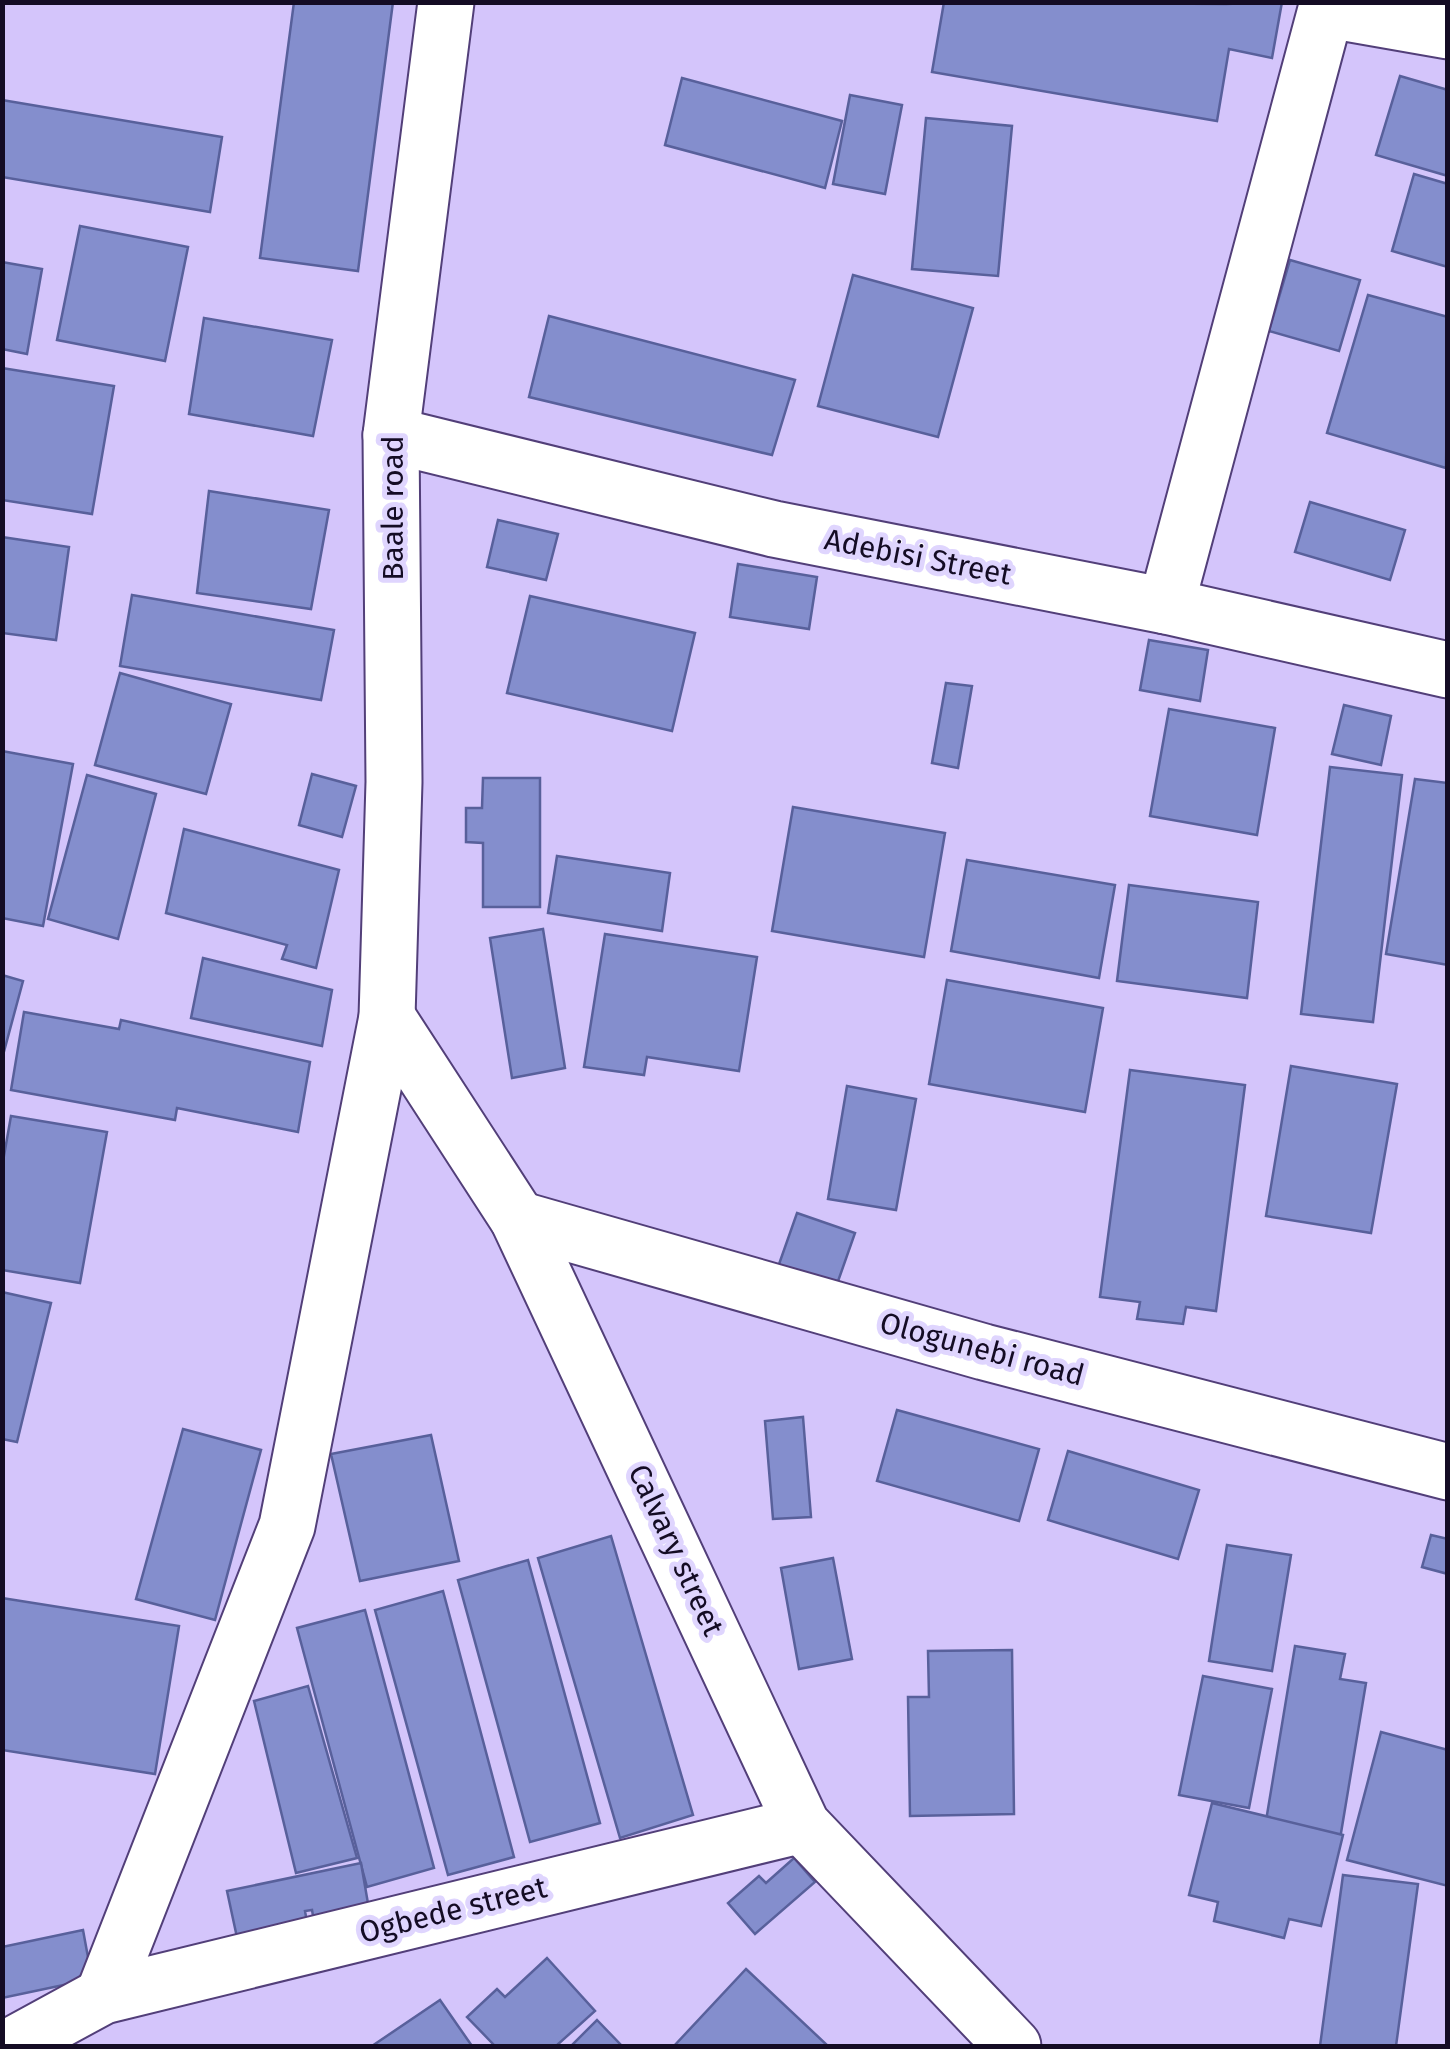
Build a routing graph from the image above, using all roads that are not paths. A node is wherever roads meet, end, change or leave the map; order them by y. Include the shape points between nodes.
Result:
1 (446, 2) edge
2 (1328, 6) edge
3 (1448, 31) edge
4 (392, 435) junction
5 (1166, 606) junction
6 (1448, 670) edge
7 (387, 1017) junction
8 (518, 1219) junction
9 (1448, 1472) edge
10 (802, 1825) junction
11 (103, 1996) junction
12 (11, 2046) edge
13 (1013, 2046) edge

1 - 4 street, Baale road
2 - 3 street
2 - 5 street
4 - 5 street, Adebisi Street via 774,529
4 - 7 street, Baale road
5 - 6 street, Adebisi Street
7 - 8 street, Calvary street
7 - 11 street, Baale road via 287,1526
8 - 9 street, Ologunebi road via 984,1352
8 - 10 street, Calvary street
10 - 11 street, Ogbede street
10 - 13 street, Calvary street
11 - 12 street, Ogbede street

